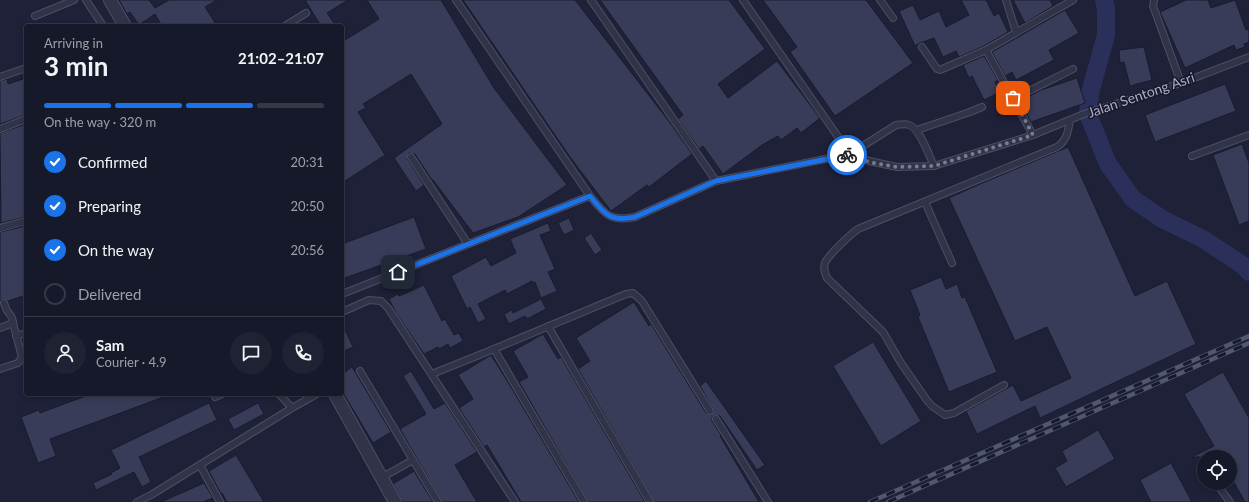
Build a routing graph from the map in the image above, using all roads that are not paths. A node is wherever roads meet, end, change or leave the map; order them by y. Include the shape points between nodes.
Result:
1 (74, 0) edge
2 (86, 0) edge
3 (110, 0) edge
4 (456, 0) edge
5 (591, 0) edge
6 (743, 0) edge
7 (880, 0) edge
8 (1006, 0) edge
9 (1073, 0) edge
10 (1154, 0) edge
11 (306, 13) dead end
12 (36, 16) dead end
13 (893, 18) dead end
14 (101, 24) edge
15 (124, 24) edge
16 (288, 24) edge
17 (1016, 32) junction
18 (922, 47) dead end
19 (986, 50) junction
20 (1249, 58) edge
21 (24, 69) edge
22 (1073, 69) dead end
23 (0, 77) edge
24 (1181, 83) junction
25 (1013, 98) junction
26 (982, 107) dead end
27 (24, 120) edge
28 (1070, 120) junction
29 (0, 129) edge
30 (917, 130) junction
31 (1033, 135) junction
32 (1249, 135) edge
33 (850, 154) junction
34 (1192, 156) dead end
35 (411, 157) dead end
36 (934, 166) junction
37 (716, 181) junction
38 (590, 196) junction
39 (925, 202) junction
40 (24, 222) edge
41 (0, 228) edge
42 (468, 244) junction
43 (952, 263) dead end
44 (344, 293) edge
45 (4, 303) dead end
46 (344, 311) edge
47 (7, 312) junction
48 (0, 314) edge
49 (13, 323) junction
50 (548, 326) junction
51 (0, 328) edge
52 (24, 334) edge
53 (16, 336) junction
54 (494, 349) junction
55 (0, 369) edge
56 (360, 371) dead end
57 (432, 374) junction
58 (1004, 385) dead end
59 (281, 396) edge
60 (313, 396) edge
61 (336, 396) edge
62 (292, 408) junction
63 (710, 411) dead end
64 (716, 419) dead end
65 (413, 460) junction
66 (200, 465) junction
67 (381, 478) junction
68 (1221, 490) edge
69 (137, 502) edge
70 (220, 502) edge
71 (395, 502) edge
72 (438, 502) edge
73 (515, 502) edge
74 (584, 502) edge
75 (650, 502) edge
76 (768, 502) edge
77 (1230, 502) edge

1 - 12 lane
2 - 14 lane
3 - 15 street
4 - 38 lane
5 - 37 lane
6 - 33 lane
7 - 13 lane
8 - 17 lane
9 - 17 lane
10 - 24 lane via 1153,6
11 - 16 lane
17 - 19 lane
18 - 19 lane via 940,70
19 - 25 lane
20 - 24 lane, Jalan Sentong Asri
21 - 23 lane
22 - 25 lane
24 - 28 lane, Jalan Sentong Asri
25 - 31 lane
26 - 30 lane
27 - 29 lane
28 - 31 lane, Jalan Sentong Asri
28 - 39 lane via 1064,142 1057,147
30 - 33 lane via 909,125 896,125
30 - 36 lane
31 - 36 lane, Jalan Sentong Asri
32 - 34 lane
33 - 36 lane, Jalan Sentong Asri via 869,162 897,167
33 - 37 lane
35 - 42 lane
37 - 38 lane via 635,217 622,220 611,217
38 - 42 lane
39 - 43 lane
39 - 58 lane via 858,229 825,262 827,278 883,332 926,399 945,414 954,412
40 - 41 lane
42 - 44 lane
45 - 47 lane
46 - 57 lane via 369,300 381,302 388,308
47 - 48 lane
47 - 49 lane
49 - 51 lane
49 - 53 lane
50 - 54 lane
50 - 63 lane via 633,293 642,301
50 - 75 lane
52 - 53 lane
53 - 55 lane via 21,361
54 - 57 lane
54 - 74 lane
56 - 65 lane
57 - 73 lane
59 - 62 lane
60 - 62 lane
61 - 67 street
62 - 66 lane
64 - 76 lane
65 - 67 lane
65 - 72 lane
66 - 69 lane
66 - 70 lane
67 - 71 street
68 - 77 lane

